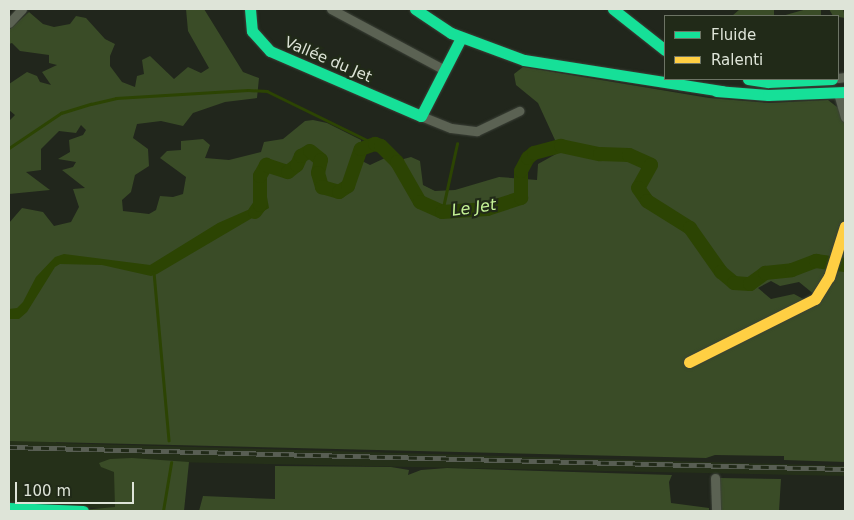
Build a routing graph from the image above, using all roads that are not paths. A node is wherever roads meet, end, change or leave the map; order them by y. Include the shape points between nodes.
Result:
1 (22, 9) edge
2 (250, 9) edge
3 (331, 9) edge
4 (415, 9) edge
5 (613, 9) edge
6 (9, 23) edge
7 (461, 38) junction
8 (664, 49) edge
9 (445, 70) junction
10 (755, 80) edge
11 (811, 80) edge
12 (673, 82) edge
13 (842, 92) edge
14 (519, 111) dead end
15 (421, 116) junction
16 (845, 118) edge
17 (845, 226) edge
18 (688, 362) dead end
19 (716, 478) dead end
20 (9, 508) edge
21 (83, 511) edge
22 (716, 511) edge

1 - 6 street
2 - 15 street, Vallée du Jet via 252,31 270,51
3 - 9 street
4 - 7 street
5 - 8 street
7 - 9 street
7 - 12 street via 524,60 608,75
9 - 15 street
10 - 11 street
12 - 13 street via 723,91 775,95
13 - 16 street
14 - 15 street, Vallée du Jet via 477,131 451,128
17 - 18 street via 825,287 815,299
19 - 22 street
20 - 21 street

